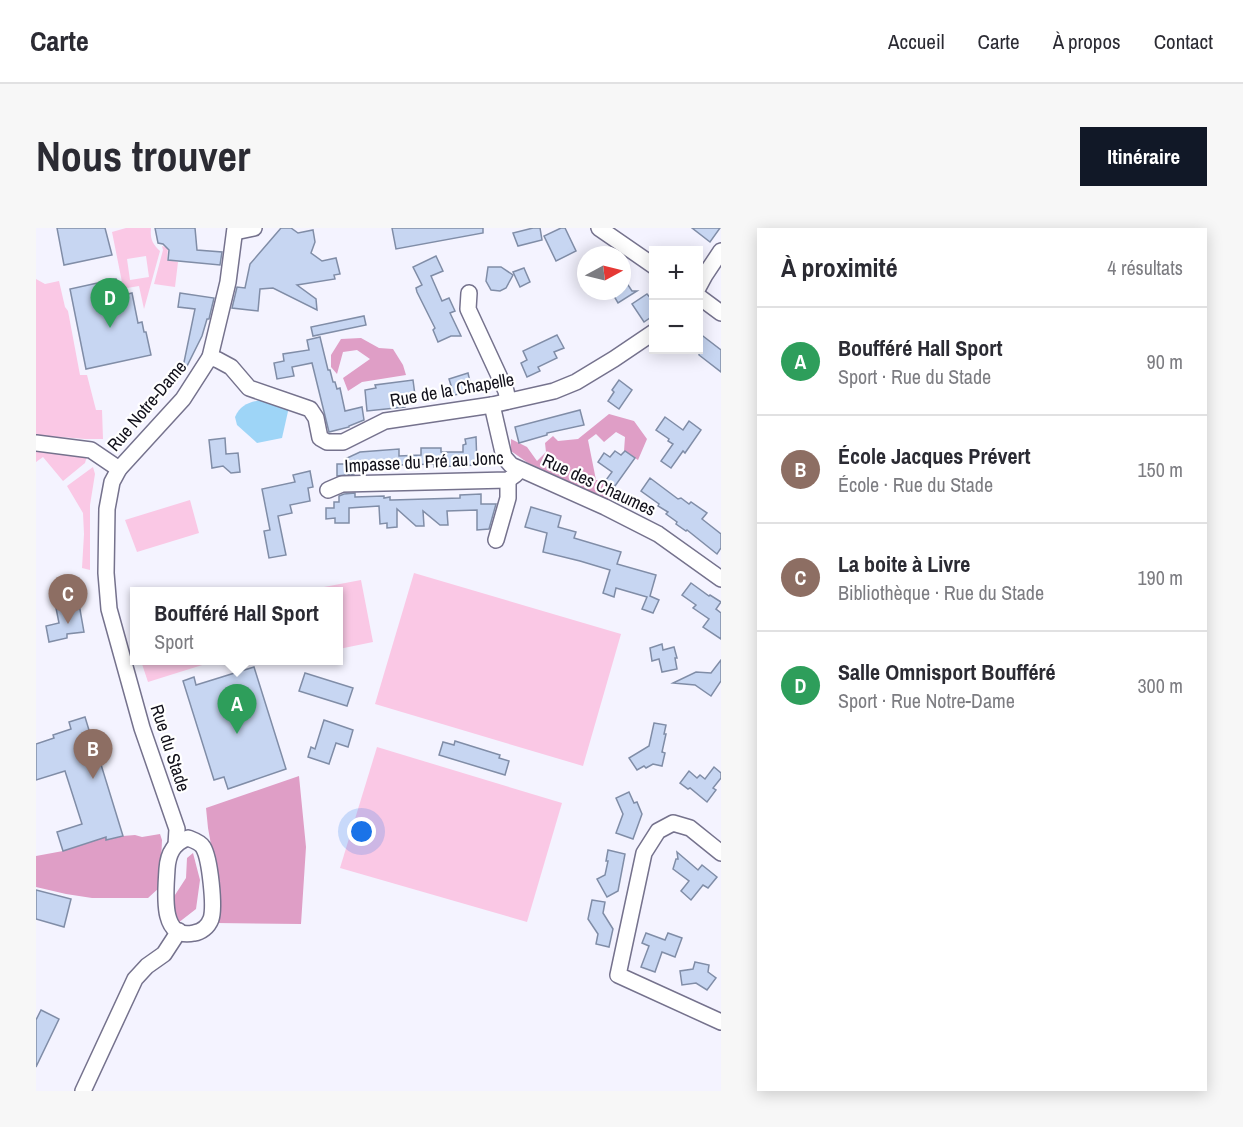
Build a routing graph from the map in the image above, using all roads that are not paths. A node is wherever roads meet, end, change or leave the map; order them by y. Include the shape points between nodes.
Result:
1 (254, 228) edge
2 (599, 228) edge
3 (235, 230) edge
4 (721, 251) edge
5 (649, 263) edge
6 (703, 279) edge
7 (469, 293) dead end
8 (703, 299) edge
9 (721, 313) edge
10 (649, 335) edge
11 (210, 357) junction
12 (508, 401) junction
13 (492, 405) junction
14 (36, 443) edge
15 (119, 469) junction
16 (520, 470) junction
17 (507, 480) junction
18 (328, 490) dead end
19 (496, 540) dead end
20 (721, 579) edge
21 (180, 837) junction
22 (721, 854) edge
23 (179, 931) junction
24 (721, 1022) edge
25 (83, 1091) edge

1 - 3 street
2 - 5 street
3 - 11 street, Rue Notre-Dame via 228,282
4 - 6 street
7 - 12 street via 468,309
8 - 9 street
10 - 12 street, Rue de la Chapelle via 576,382
11 - 13 street, Rue de la Chapelle via 231,367 249,388 310,409 320,438 327,442 343,442 385,421
11 - 15 street, Rue Notre-Dame via 183,399
12 - 13 street, Rue de la Chapelle
13 - 16 street, Rue des Chaumes via 504,457
14 - 15 street via 91,450
15 - 21 street, Rue du Stade via 107,509 109,609 142,728
16 - 17 street, Impasse du Pré au Jonc
16 - 20 street, Rue des Chaumes via 658,534
17 - 18 street, Impasse du Pré au Jonc via 342,484
17 - 19 street via 508,498
21 - 23 street via 169,853 166,910 168,921
21 - 23 street via 202,845 206,854 211,920 198,933
22 - 24 street via 690,828 673,823 658,831 644,853 618,975
23 - 25 street via 164,954 135,979

